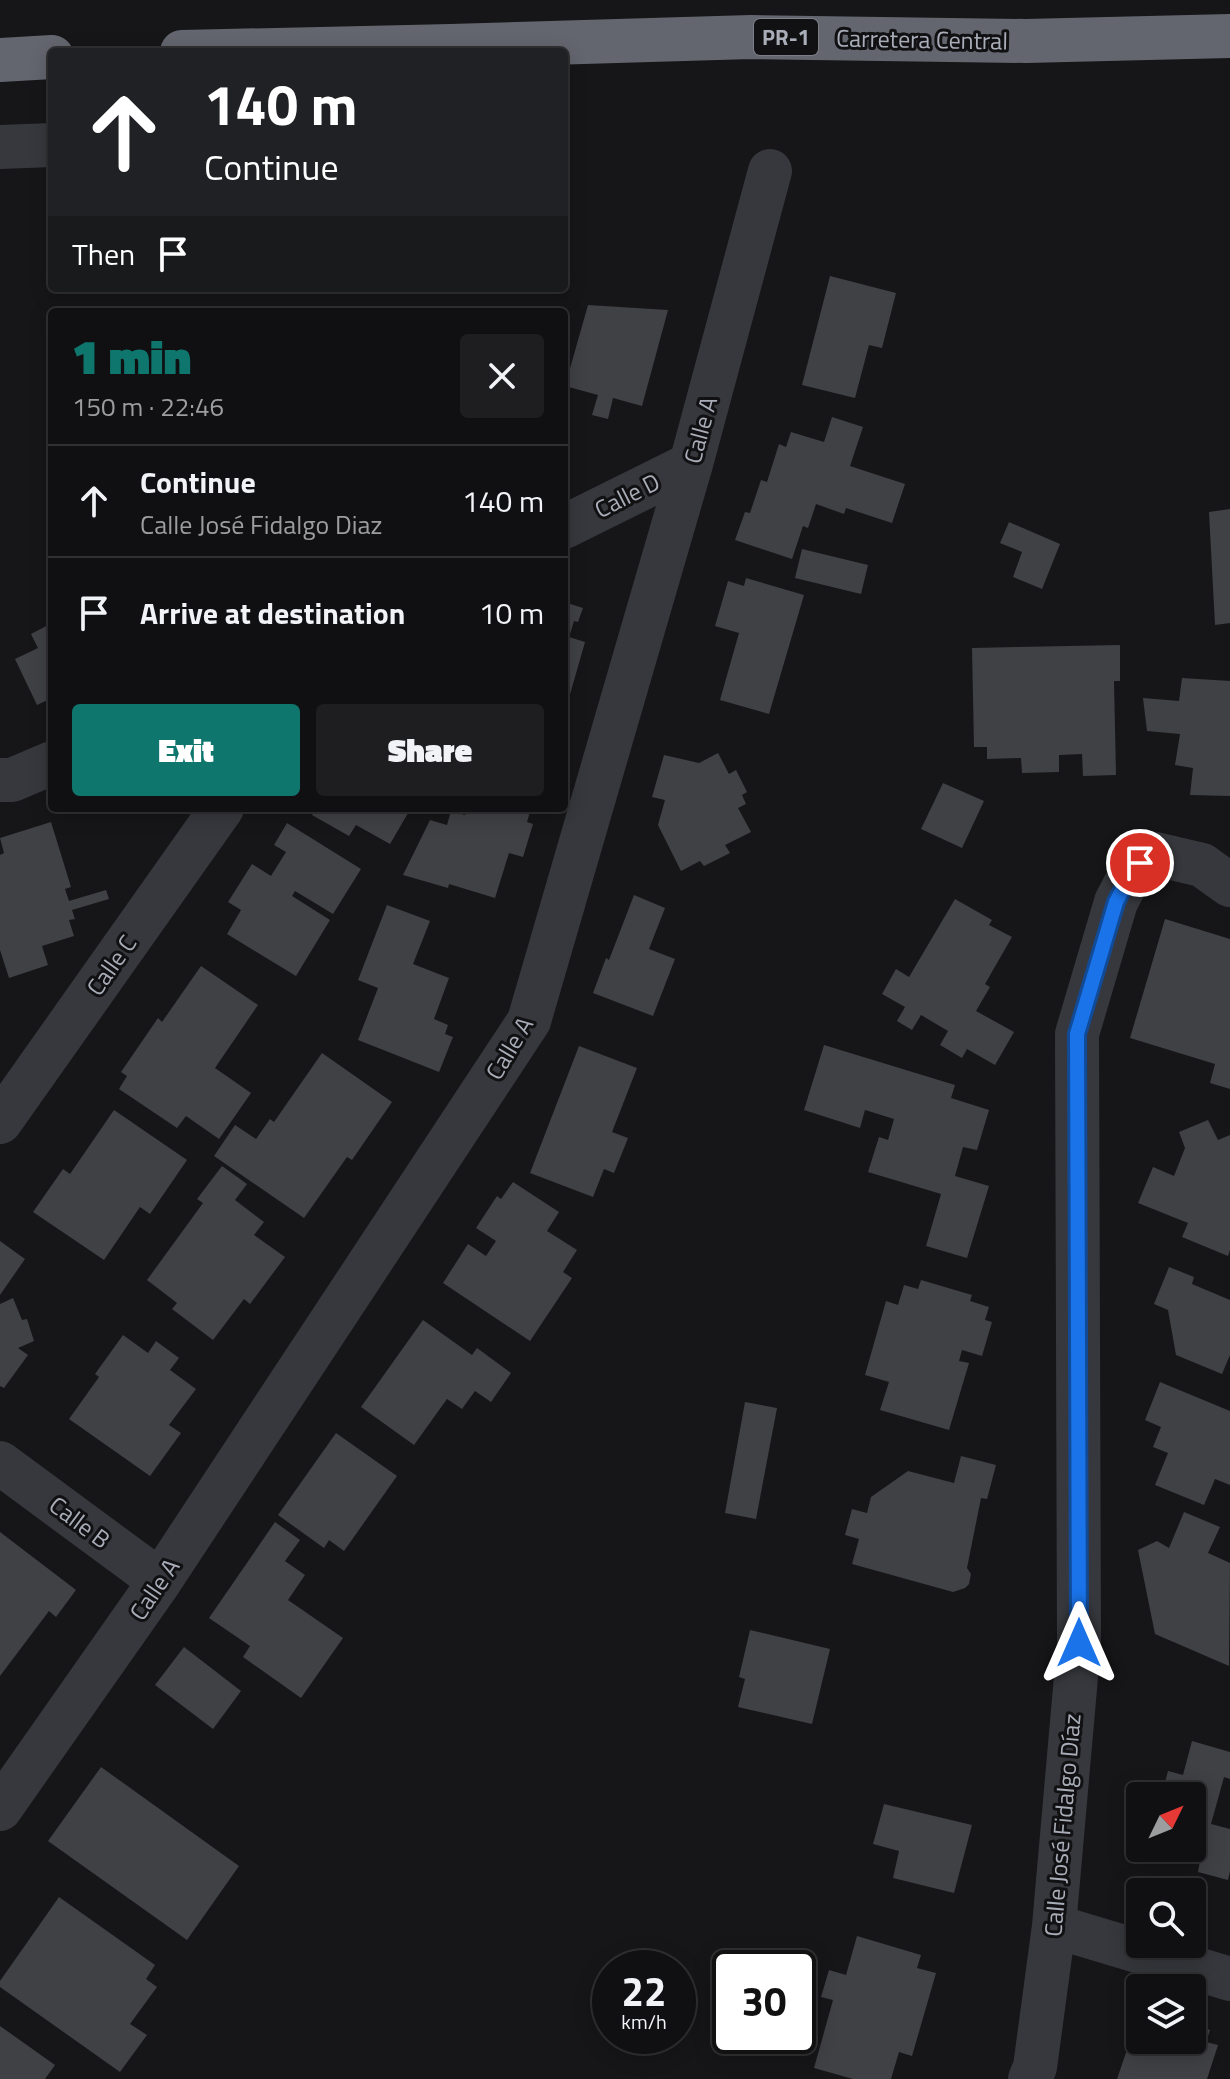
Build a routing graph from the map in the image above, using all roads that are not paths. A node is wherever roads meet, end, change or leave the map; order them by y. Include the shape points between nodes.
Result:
1 (1230, 36) edge
2 (1120, 39) junction
3 (473, 48) edge
4 (48, 57) edge
5 (0, 60) edge
6 (1230, 62) edge
7 (48, 145) edge
8 (0, 147) edge
9 (770, 171) dead end
10 (691, 464) junction
11 (568, 525) edge
12 (48, 765) edge
13 (0, 780) edge
14 (219, 812) edge
15 (1230, 885) edge
16 (0, 1122) edge
17 (0, 1463) edge
18 (160, 1581) junction
19 (0, 1809) edge
20 (1054, 1926) junction
21 (1230, 1979) edge
22 (1030, 2079) edge

1 - 2 highway, Carretera Central / PR-1
2 - 3 highway, Carretera Central / PR-1 via 751,37
2 - 6 highway
4 - 5 highway
7 - 8 street
9 - 10 street, Calle A
10 - 11 street, Calle D
10 - 18 street, Calle A via 529,1021
12 - 13 street
14 - 16 street, Calle C
15 - 20 street, Calle José Fidalgo Díaz via 1202,865 1155,854 1140,863 1116,902 1077,1034 1079,1643
17 - 18 street, Calle B
18 - 19 street, Calle A
20 - 21 street
20 - 22 street, Calle José Fidalgo Díaz

